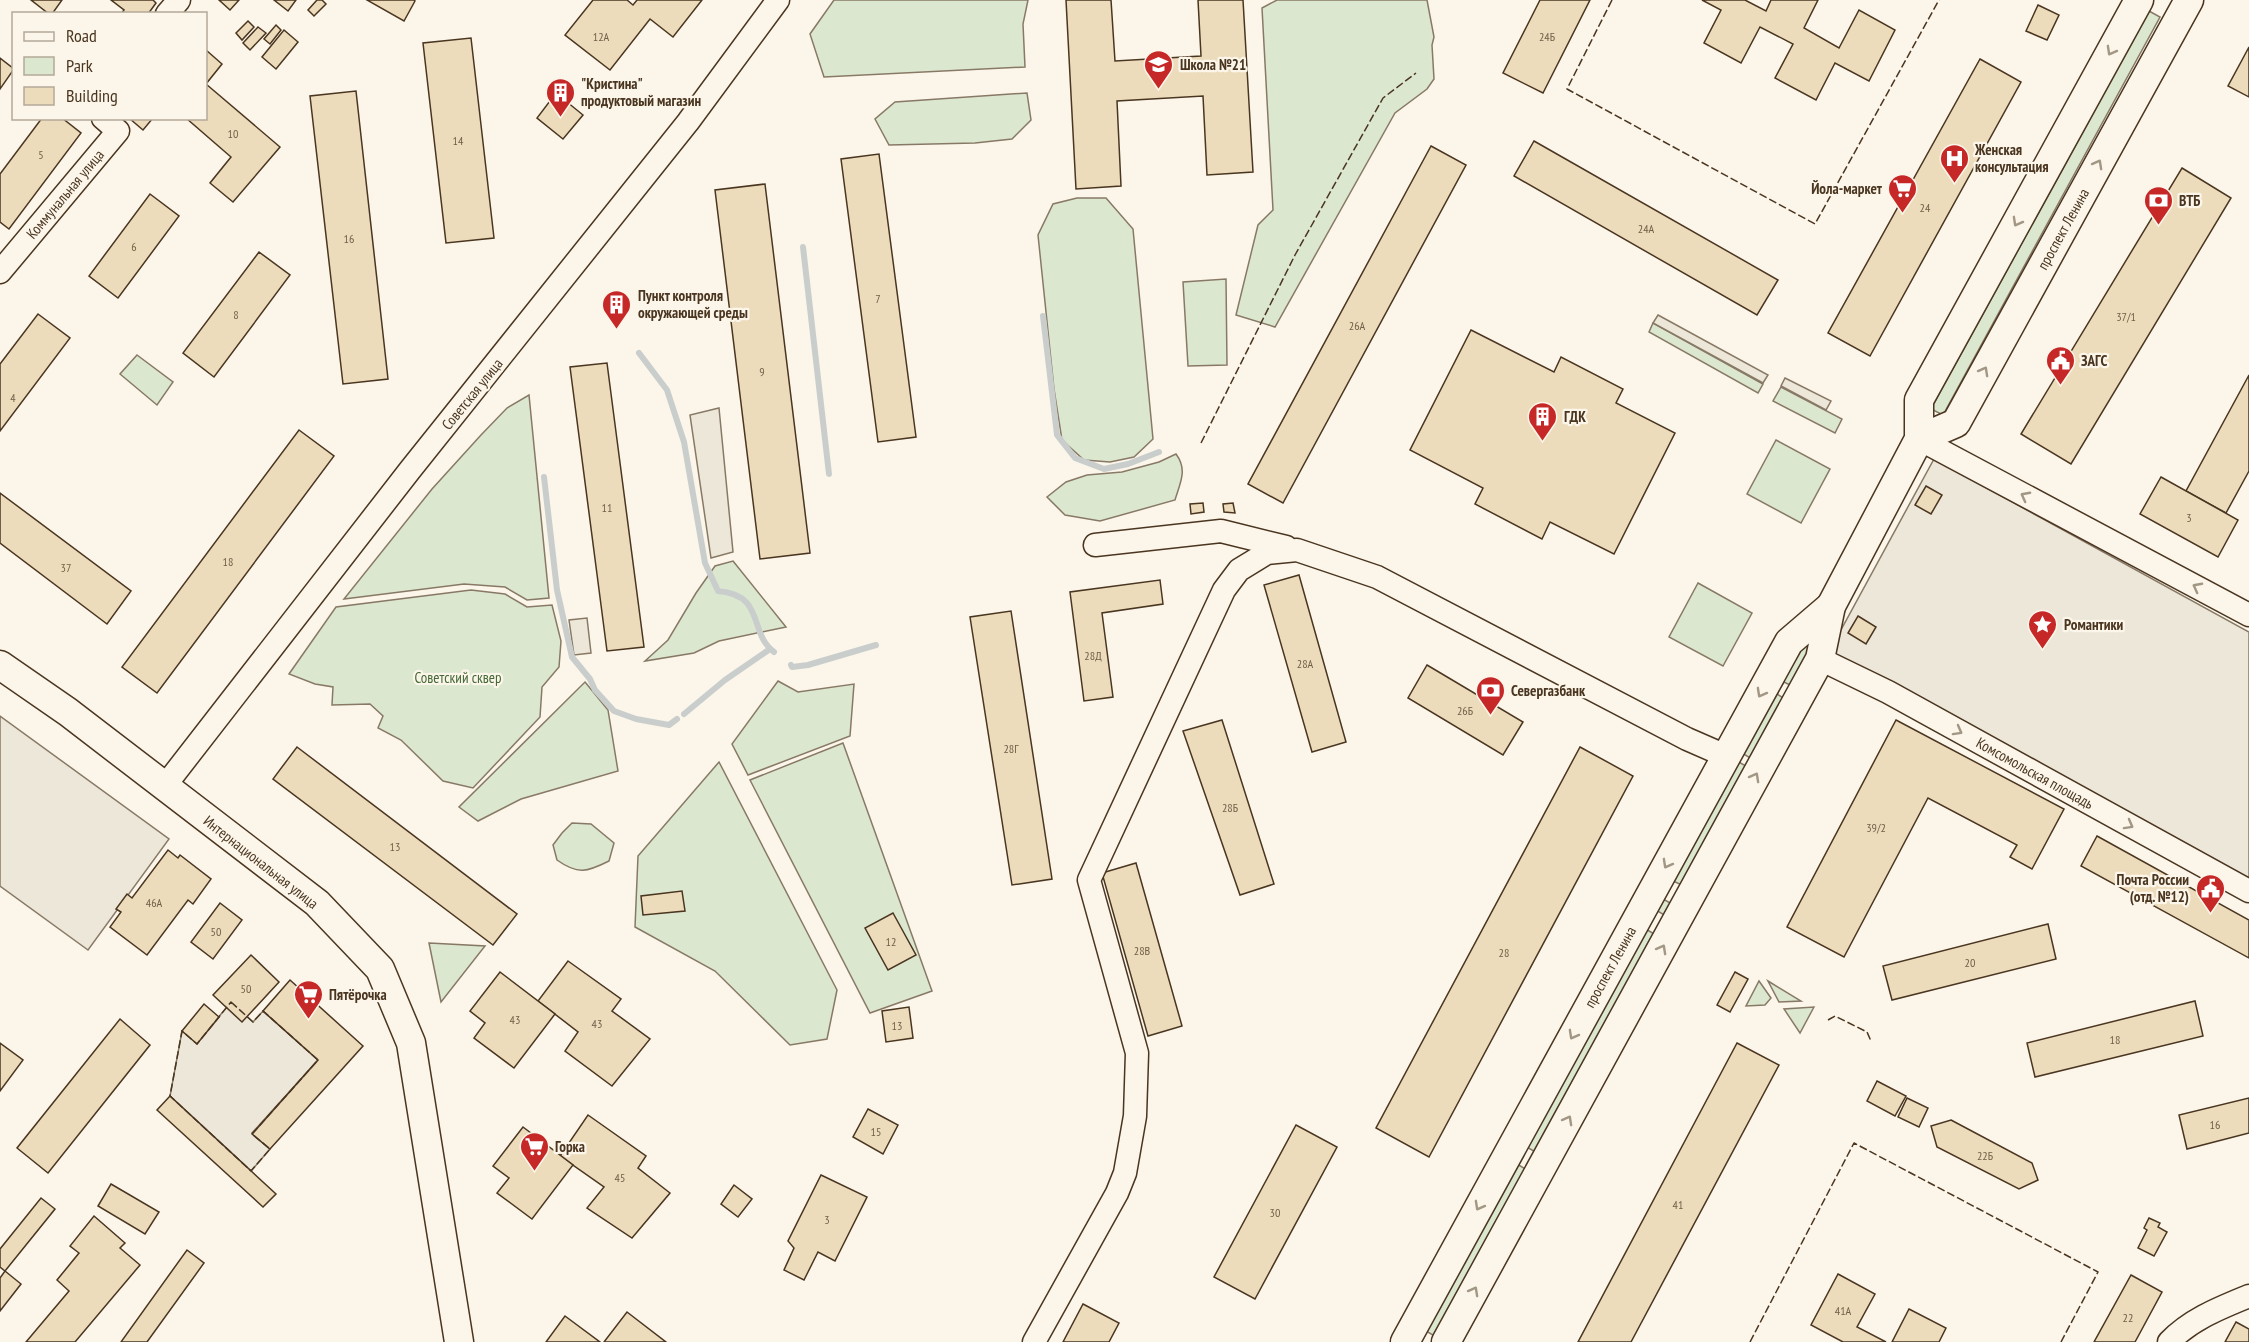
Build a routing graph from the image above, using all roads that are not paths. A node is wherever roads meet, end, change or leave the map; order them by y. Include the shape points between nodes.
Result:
1 (179, 0) edge
2 (778, 0) edge
3 (2139, 0) edge
4 (2189, 0) edge
5 (169, 12) edge
6 (105, 120) edge
7 (0, 272) edge
8 (1919, 439) junction
9 (1095, 545) dead end
10 (1296, 550) junction
11 (1832, 606) junction
12 (2249, 615) edge
13 (1820, 659) junction
14 (0, 665) edge
15 (1726, 756) junction
16 (164, 787) junction
17 (2249, 891) edge
18 (2249, 1296) edge
19 (459, 1342) edge
20 (1034, 1342) edge
21 (1405, 1342) edge
22 (1446, 1342) edge
23 (2169, 1342) edge

1 - 5 street
2 - 16 street, Советская улица via 682,129
3 -> 8 main road, проспект Ленина via 1919,400
8 -> 4 main road, проспект Ленина via 1956,423
6 - 7 street, Коммунальная улица via 118,131
8 - 11 main road, проспект Ленина
12 -> 8 street
9 - 10 street via 1221,531
10 - 15 street via 1377,577
10 - 20 street via 1267,553 1239,570 1224,590 1089,880 1137,1053 1135,1116 1125,1173 1117,1193
11 - 13 main road, проспект Ленина
11 -> 15 main road, проспект Ленина via 1789,642
13 -> 17 street, Комсомольская площадь via 1871,683
22 -> 13 main road, проспект Ленина
14 - 16 main road, Интернациональная улица
15 -> 21 main road, проспект Ленина
16 - 19 main road, Интернациональная улица via 316,903 380,969 411,1043
18 - 23 street via 2208,1312

